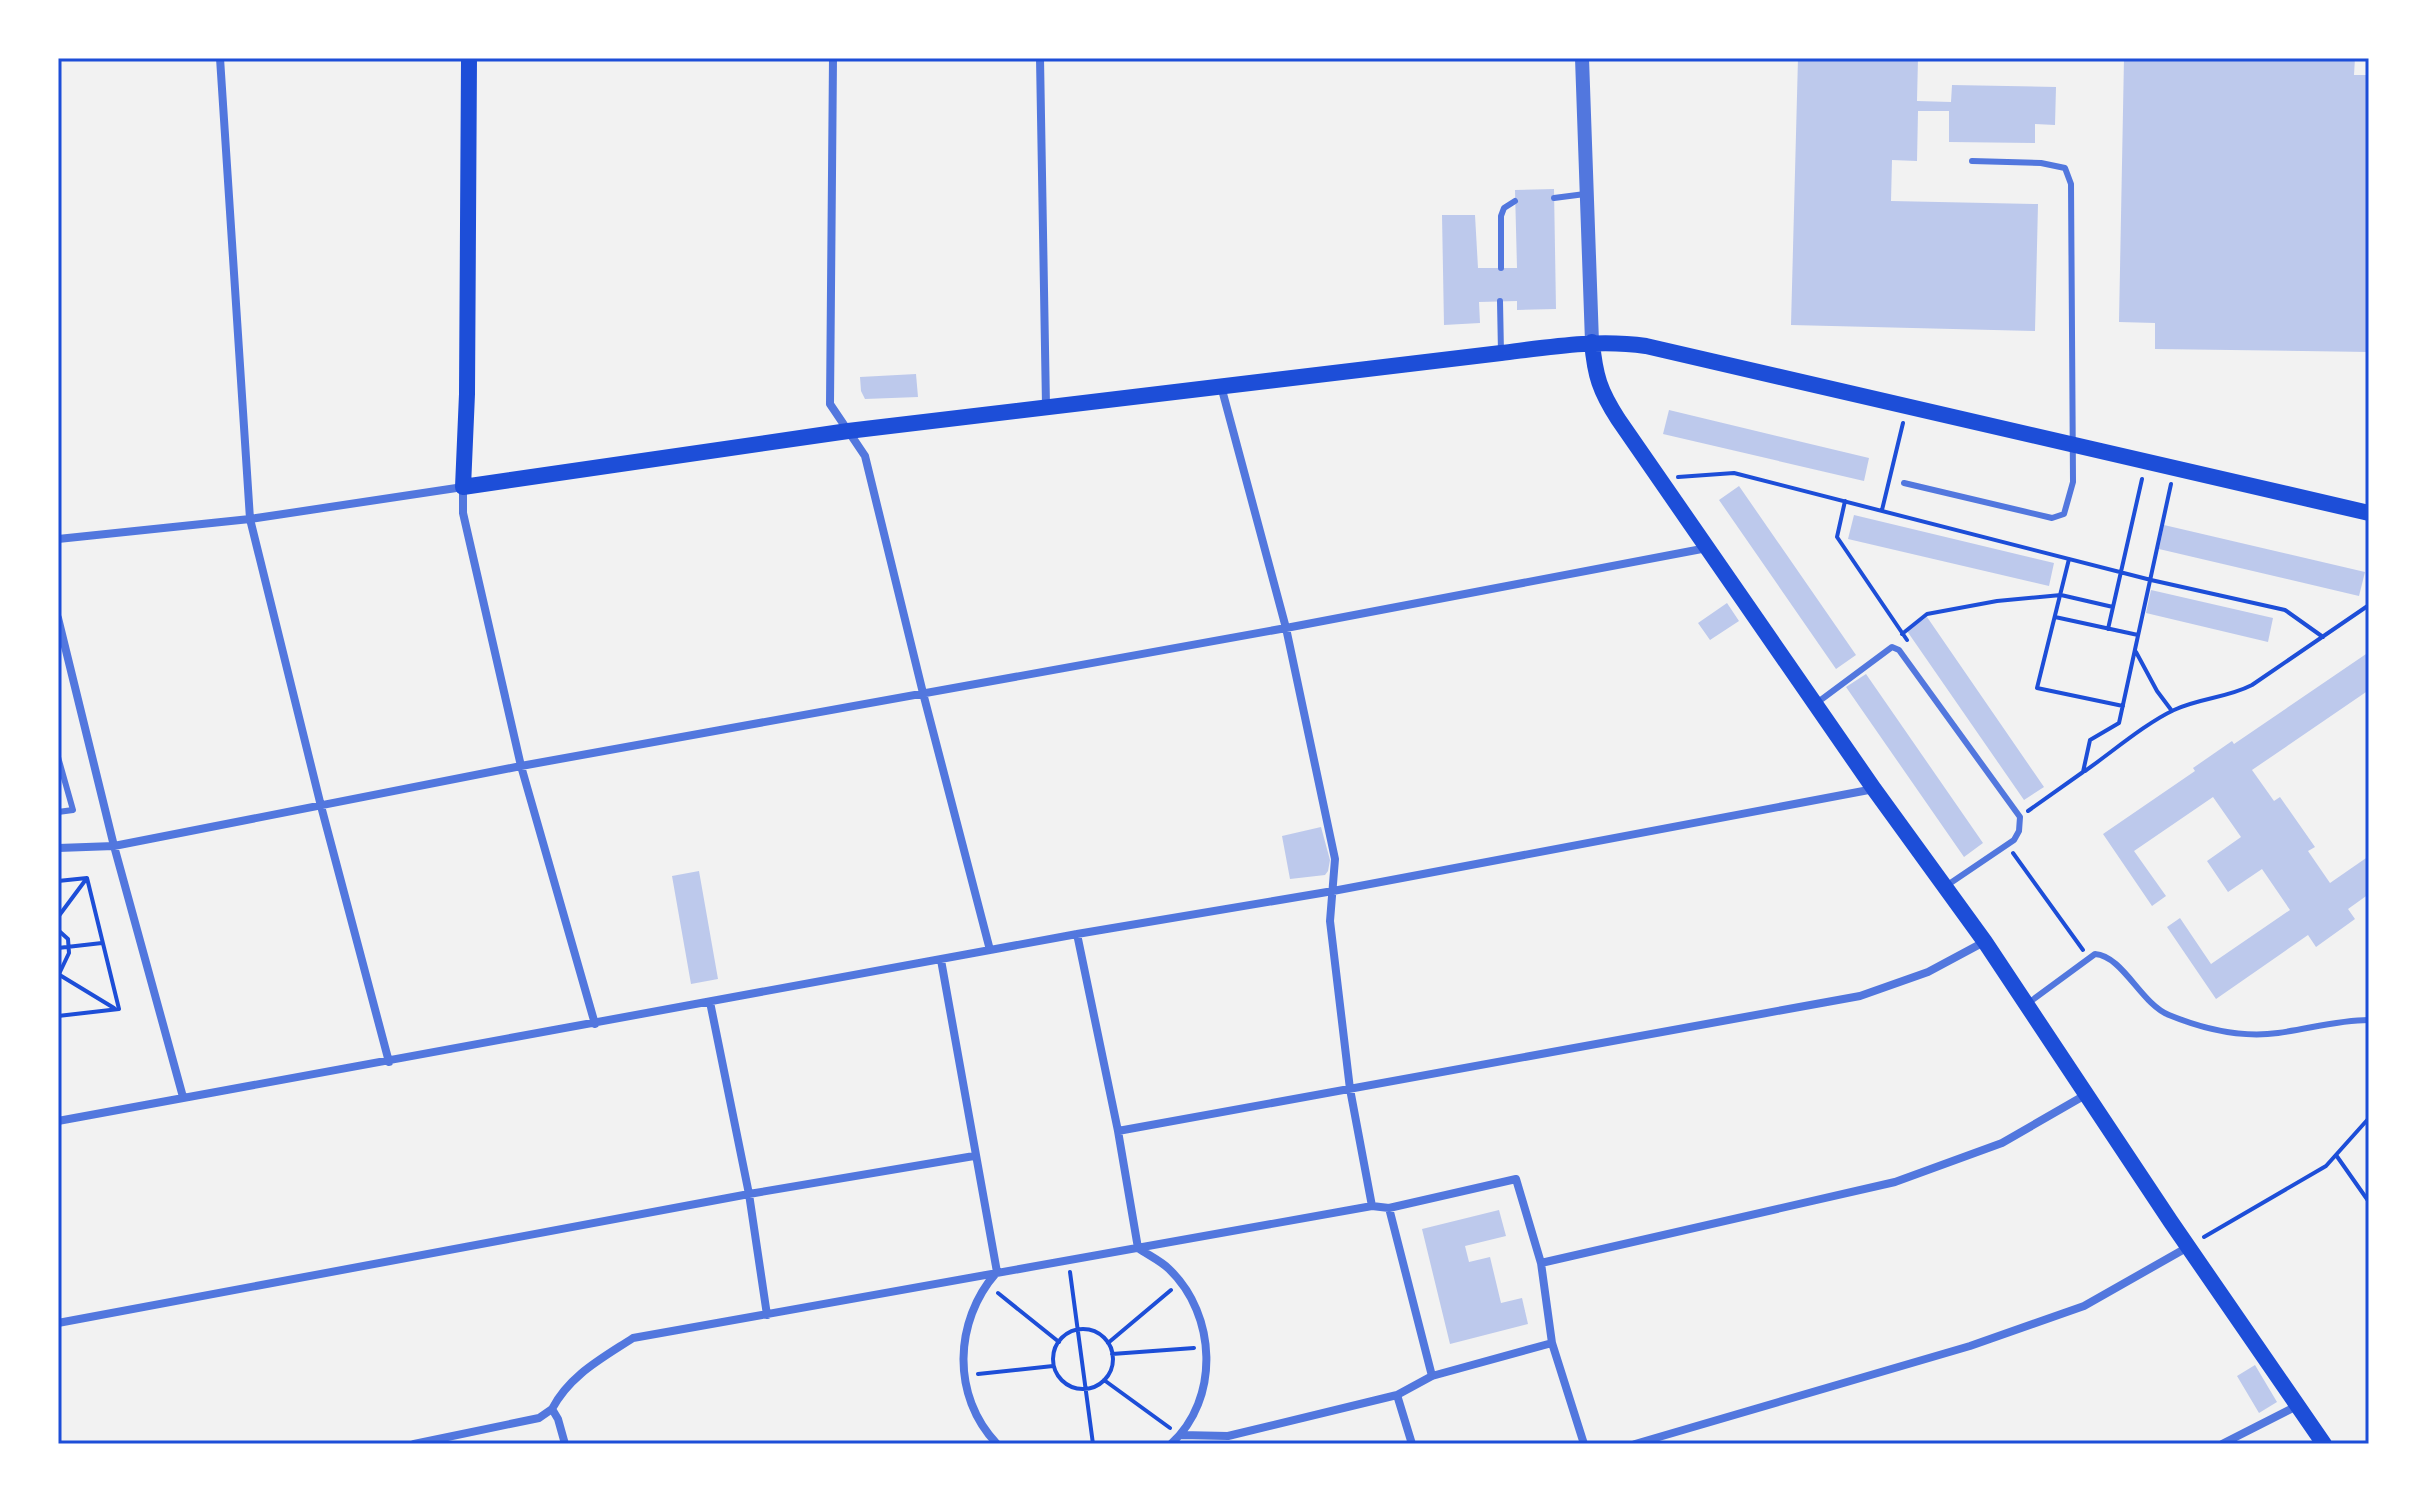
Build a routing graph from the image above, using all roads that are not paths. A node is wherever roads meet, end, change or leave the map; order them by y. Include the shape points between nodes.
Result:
1 (220, 58) edge
2 (469, 58) edge
3 (833, 58) edge
4 (1040, 58) edge
5 (1582, 58) edge
6 (1972, 161) dead end
7 (1585, 194) junction
8 (1554, 198) dead end
9 (1515, 201) dead end
10 (1501, 268) dead end
11 (1500, 301) dead end
12 (1592, 342) junction
13 (1501, 353) junction
14 (1221, 385) junction
15 (1046, 406) junction
16 (848, 431) junction
17 (2074, 444) junction
18 (1904, 483) dead end
19 (463, 487) junction
20 (2369, 513) edge
21 (250, 519) junction
22 (58, 539) edge
23 (1708, 548) junction
24 (58, 618) edge
25 (1286, 628) junction
26 (923, 693) junction
27 (1815, 704) junction
28 (58, 757) edge
29 (521, 766) junction
30 (1874, 789) junction
31 (321, 806) junction
32 (58, 812) edge
33 (114, 846) junction
34 (58, 848) edge
35 (1946, 886) junction
36 (1333, 891) junction
37 (1077, 934) junction
38 (1985, 942) junction
39 (990, 950) junction
40 (941, 960) junction
41 (710, 1002) junction
42 (2027, 1004) junction
43 (2369, 1020) edge
44 (595, 1024) junction
45 (389, 1062) junction
46 (1350, 1089) junction
47 (2087, 1094) junction
48 (183, 1097) junction
49 (58, 1121) edge
50 (1118, 1131) junction
51 (974, 1156) junction
52 (749, 1194) junction
53 (1372, 1206) junction
54 (1389, 1208) junction
55 (2188, 1247) junction
56 (1138, 1248) junction
57 (1541, 1263) junction
58 (997, 1272) junction
59 (767, 1315) junction
60 (58, 1323) edge
61 (1552, 1343) junction
62 (1432, 1376) junction
63 (1397, 1395) junction
64 (2297, 1405) junction
65 (552, 1409) junction
66 (1181, 1435) junction
67 (991, 1442) edge
68 (414, 1444) edge
69 (565, 1444) edge
70 (1171, 1444) edge
71 (1412, 1444) edge
72 (1584, 1444) edge
73 (1635, 1444) edge
74 (2222, 1444) edge
75 (2324, 1444) edge

1 - 21 street
2 - 19 main road
3 - 16 street via 830,404
4 - 15 street
5 - 7 street
6 - 17 lane via 2065,168 2071,184
7 - 8 lane
7 - 12 street
9 - 10 lane via 1501,216
11 - 13 lane
12 - 13 main road
12 - 17 main road via 1646,346
12 - 23 main road via 1601,391
13 - 14 main road
14 - 15 main road
14 - 25 street
15 - 16 main road
16 - 19 main road
16 - 26 street via 865,456
17 - 18 lane via 2073,482 2064,514 2058,517
17 - 20 main road
19 - 21 street
19 - 29 street via 463,513
21 - 22 street
21 - 31 street
23 - 25 street
23 - 27 main road
24 - 33 street
25 - 26 street
25 - 36 street via 1335,859
26 - 29 street
26 - 39 street
27 - 30 main road
27 - 35 lane via 1892,647 1899,650 2020,817 2014,840
28 - 32 lane via 73,810
29 - 31 street
29 - 44 street
30 - 35 main road
30 - 36 street
31 - 33 street
31 - 45 street
33 - 34 street
33 - 48 street
35 - 38 main road
36 - 37 street
36 - 46 street via 1330,921
37 - 39 street
37 - 50 street
38 - 42 main road
38 - 46 street via 1928,972 1860,996
39 - 40 street
40 - 41 street
40 - 51 street
41 - 44 street
41 - 52 street
42 - 43 lane via 2095,954 2104,955 2165,1013 2229,1032 2278,1033
42 - 47 main road
44 - 45 street
45 - 48 street
46 - 50 street
46 - 53 street
47 - 55 main road
47 - 57 street via 2002,1143 1895,1182
48 - 49 street
50 - 56 street
51 - 52 street
51 - 58 street
52 - 59 street
52 - 60 street
53 - 54 street
53 - 56 street
54 - 57 street via 1516,1179
54 - 62 street
55 - 64 main road
55 - 73 street via 2084,1306 1970,1346
56 - 58 street
56 - 66 street via 1180,1282 1204,1332 1207,1368 1199,1403
57 - 61 street
58 - 59 street
58 - 67 street via 974,1305 963,1343 964,1376
59 - 65 street via 633,1338 577,1375
61 - 62 street
61 - 72 street
62 - 63 street
63 - 66 street via 1228,1436
63 - 71 street
64 - 74 street
64 - 75 main road
65 - 68 street via 539,1418
65 - 69 street
66 - 70 street

